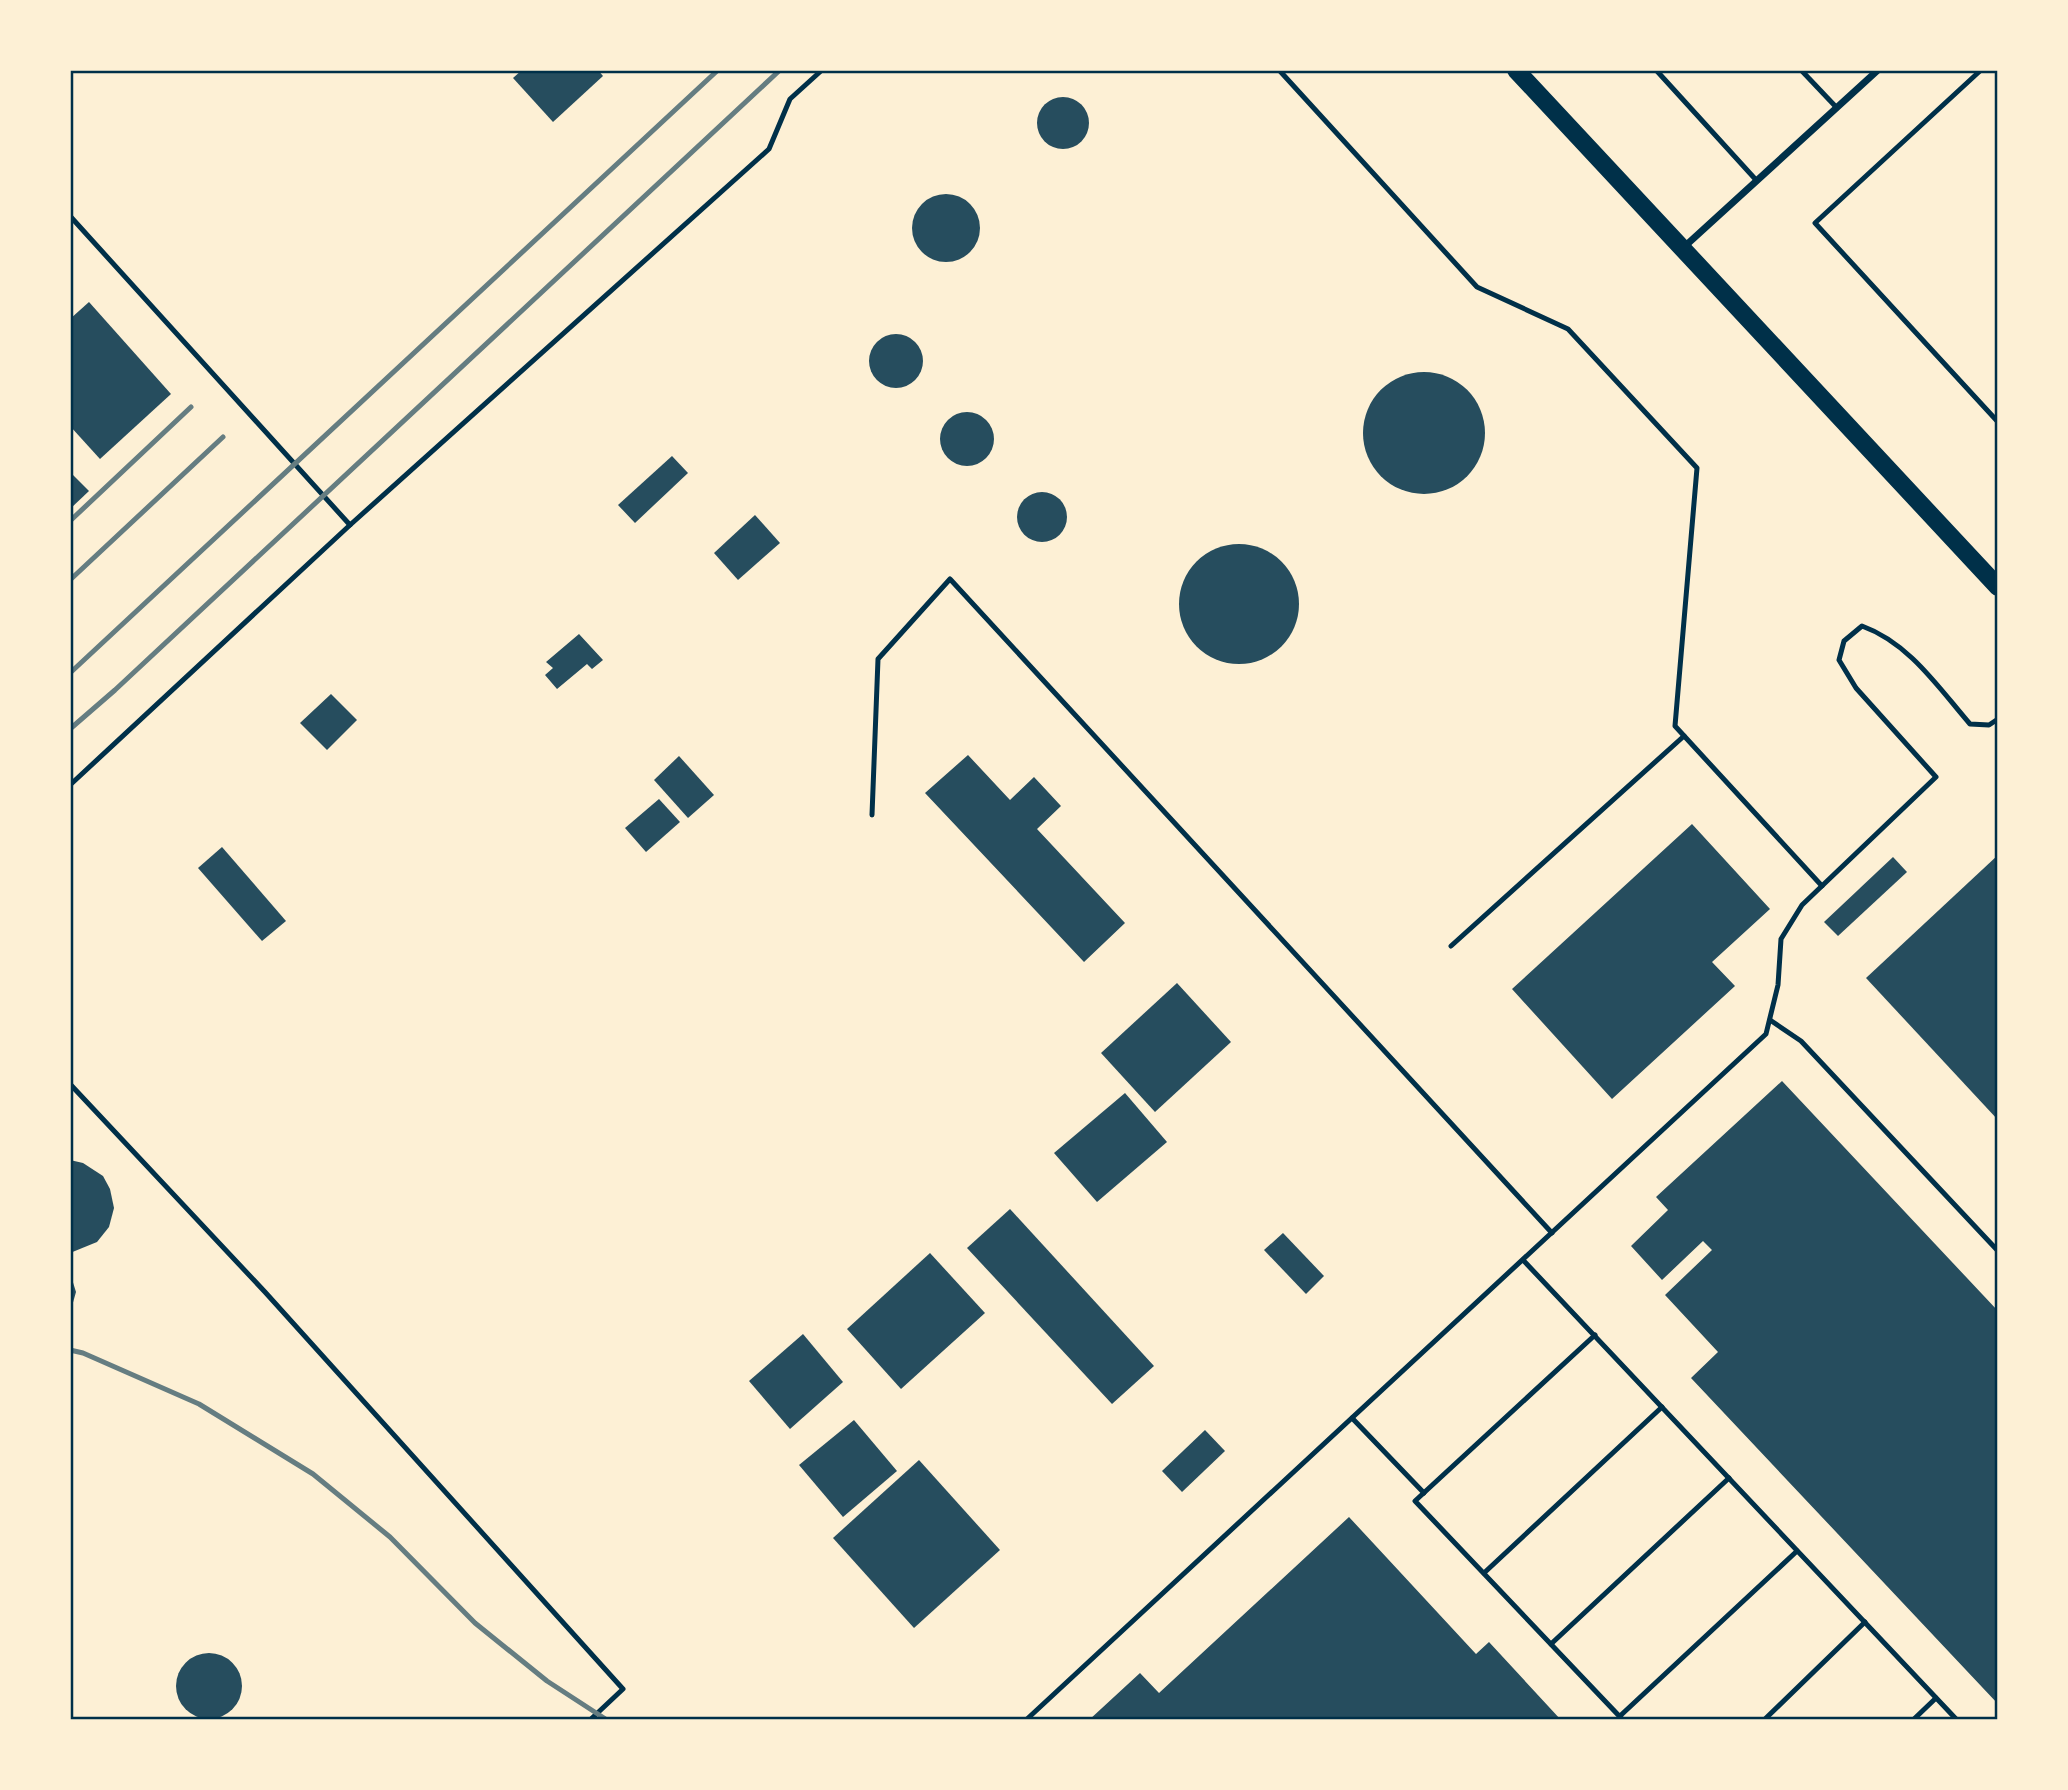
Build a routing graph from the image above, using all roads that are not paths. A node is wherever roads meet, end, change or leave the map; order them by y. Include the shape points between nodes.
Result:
1 (822, 70) edge
2 (1279, 70) edge
3 (1516, 70) edge
4 (1656, 70) edge
5 (1801, 70) edge
6 (1878, 70) edge
7 (1981, 70) edge
8 (1837, 108) junction
9 (1757, 181) junction
10 (70, 216) edge
11 (1683, 249) junction
12 (1998, 422) edge
13 (350, 525) junction
14 (1998, 587) edge
15 (1998, 719) edge
16 (1684, 737) junction
17 (70, 785) edge
18 (872, 815) dead end
19 (1822, 886) junction
20 (1451, 946) dead end
21 (1770, 1020) junction
22 (70, 1084) edge
23 (1552, 1233) junction
24 (1998, 1251) edge
25 (1523, 1260) junction
26 (1595, 1335) junction
27 (1662, 1407) junction
28 (1352, 1418) junction
29 (1729, 1478) junction
30 (1424, 1493) junction
31 (1797, 1551) junction
32 (1483, 1573) junction
33 (1865, 1622) junction
34 (1551, 1644) junction
35 (1936, 1698) junction
36 (1621, 1718) edge
37 (590, 1720) edge
38 (1026, 1720) edge
39 (1764, 1720) edge
40 (1913, 1720) edge
41 (1957, 1720) edge

1 - 13 lane via 790,99 769,149
2 - 16 lane via 1477,288 1569,329 1697,468 1675,726
3 - 11 main road
4 - 9 lane
5 - 8 lane
6 - 8 street
7 - 12 lane via 1815,223
8 - 9 street
9 - 11 street
10 - 13 lane
11 - 14 main road
13 - 17 lane
15 - 19 lane via 1989,725 1970,724 1885,634 1862,626 1844,641 1839,660 1856,688 1936,777
16 - 19 lane
16 - 20 lane
18 - 23 lane via 878,659 950,579
19 - 21 lane via 1802,905 1781,939
21 - 23 lane via 1766,1034
21 - 24 lane via 1801,1041
22 - 37 lane via 624,1689
23 - 25 lane
25 - 26 lane
25 - 28 lane
26 - 27 lane
26 - 30 lane
27 - 29 lane
27 - 32 lane
28 - 30 lane
28 - 38 lane
29 - 31 lane
29 - 34 lane
30 - 32 lane via 1415,1501
31 - 33 lane
31 - 36 lane
32 - 34 lane
33 - 35 lane
33 - 39 lane
34 - 36 lane
35 - 40 lane
35 - 41 lane

